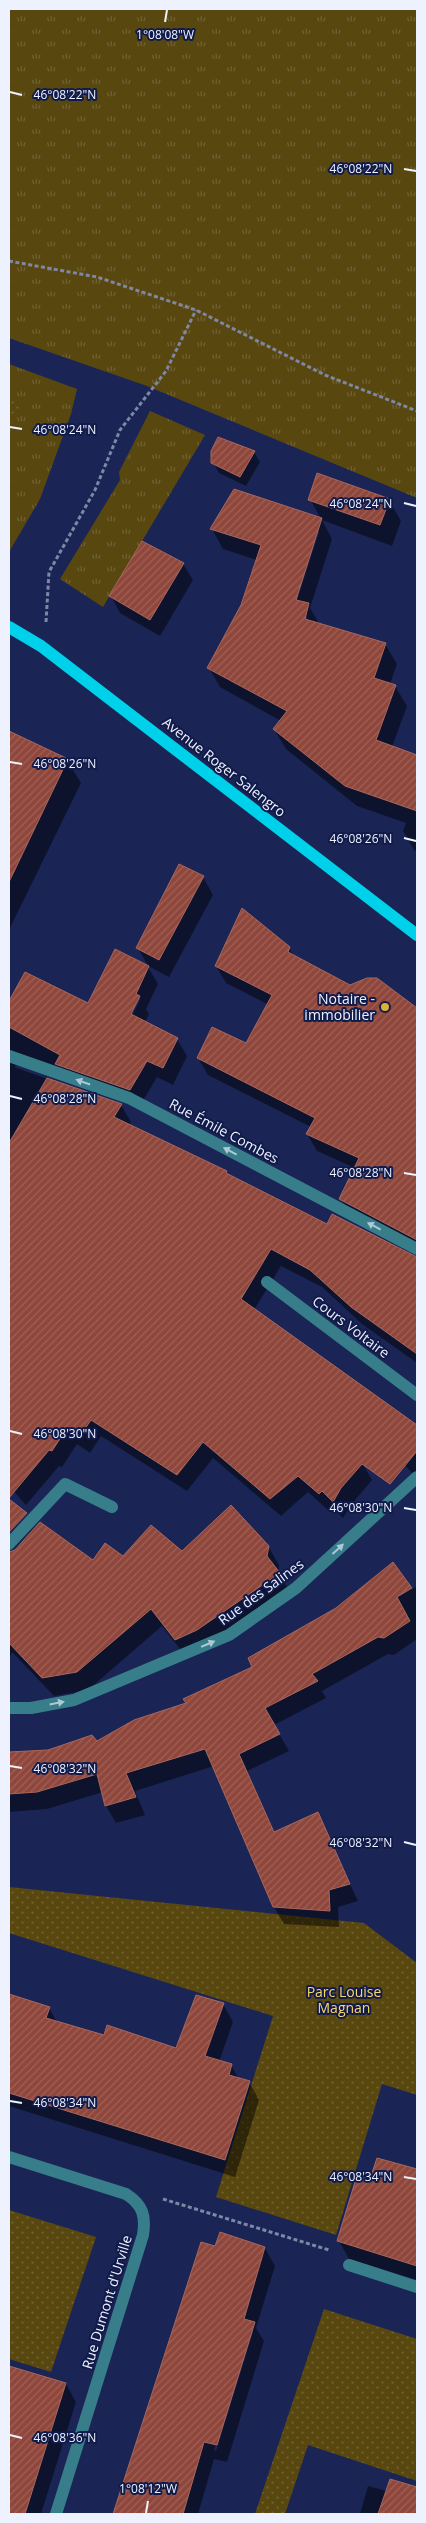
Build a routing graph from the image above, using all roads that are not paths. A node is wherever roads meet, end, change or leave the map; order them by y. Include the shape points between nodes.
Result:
1 (9, 627) edge
2 (417, 935) edge
3 (9, 1056) edge
4 (417, 1249) edge
5 (267, 1282) dead end
6 (417, 1395) edge
7 (417, 1477) edge
8 (112, 1507) dead end
9 (9, 1544) edge
10 (9, 1708) edge
11 (9, 2157) edge
12 (349, 2265) road end
13 (417, 2287) edge
14 (56, 2514) edge

1 - 2 main road, Avenue Roger Salengro via 40,646
4 -> 3 street, Rue Émile Combes via 129,1098
5 - 6 street, Cours Voltaire
10 -> 7 street, Rue des Salines via 31,1708 74,1700 229,1635 296,1588
8 - 9 street via 65,1484
11 - 14 street, Rue Dumont d'Urville via 126,2194 138,2202 145,2221
12 - 13 street

